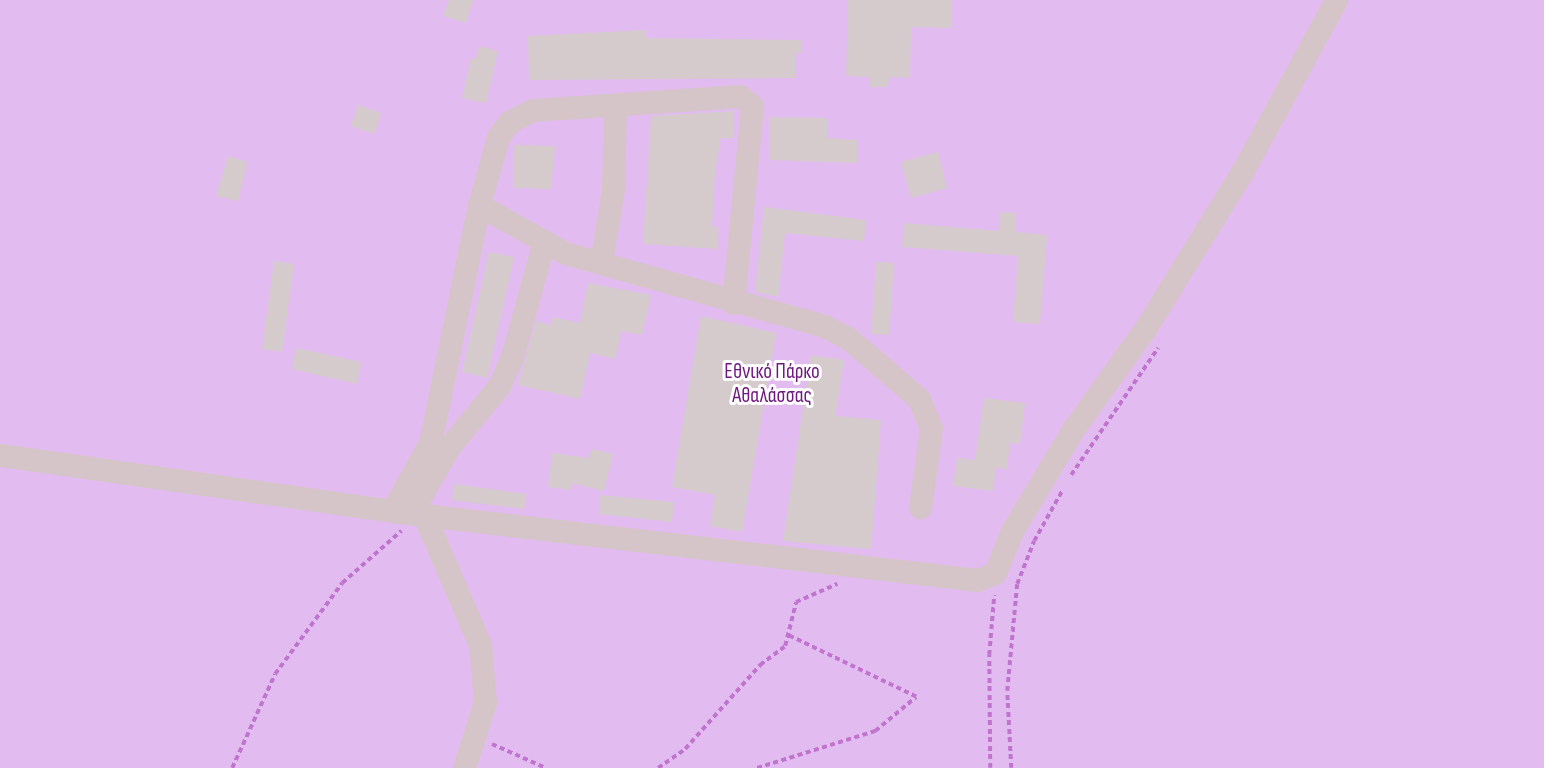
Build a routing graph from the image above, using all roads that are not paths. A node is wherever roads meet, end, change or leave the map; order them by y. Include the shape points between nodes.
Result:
1 (1336, 0) edge
2 (615, 104) junction
3 (479, 205) junction
4 (544, 241) junction
5 (601, 262) junction
6 (733, 303) junction
7 (440, 445) junction
8 (0, 456) edge
9 (920, 507) dead end
10 (409, 512) junction
11 (464, 768) edge

1 - 10 street via 1241,173 1145,330 1074,428 1012,531 995,573 977,580
2 - 3 street via 533,110 509,122 498,138
2 - 5 street via 613,189
2 - 6 street via 740,96 752,106
3 - 4 street
3 - 7 street
4 - 5 street via 565,253
4 - 7 street via 512,357 499,386
5 - 6 street
6 - 9 street via 824,326 848,338 919,399 931,428
7 - 10 street
8 - 10 street
10 - 11 street via 480,645 485,702

